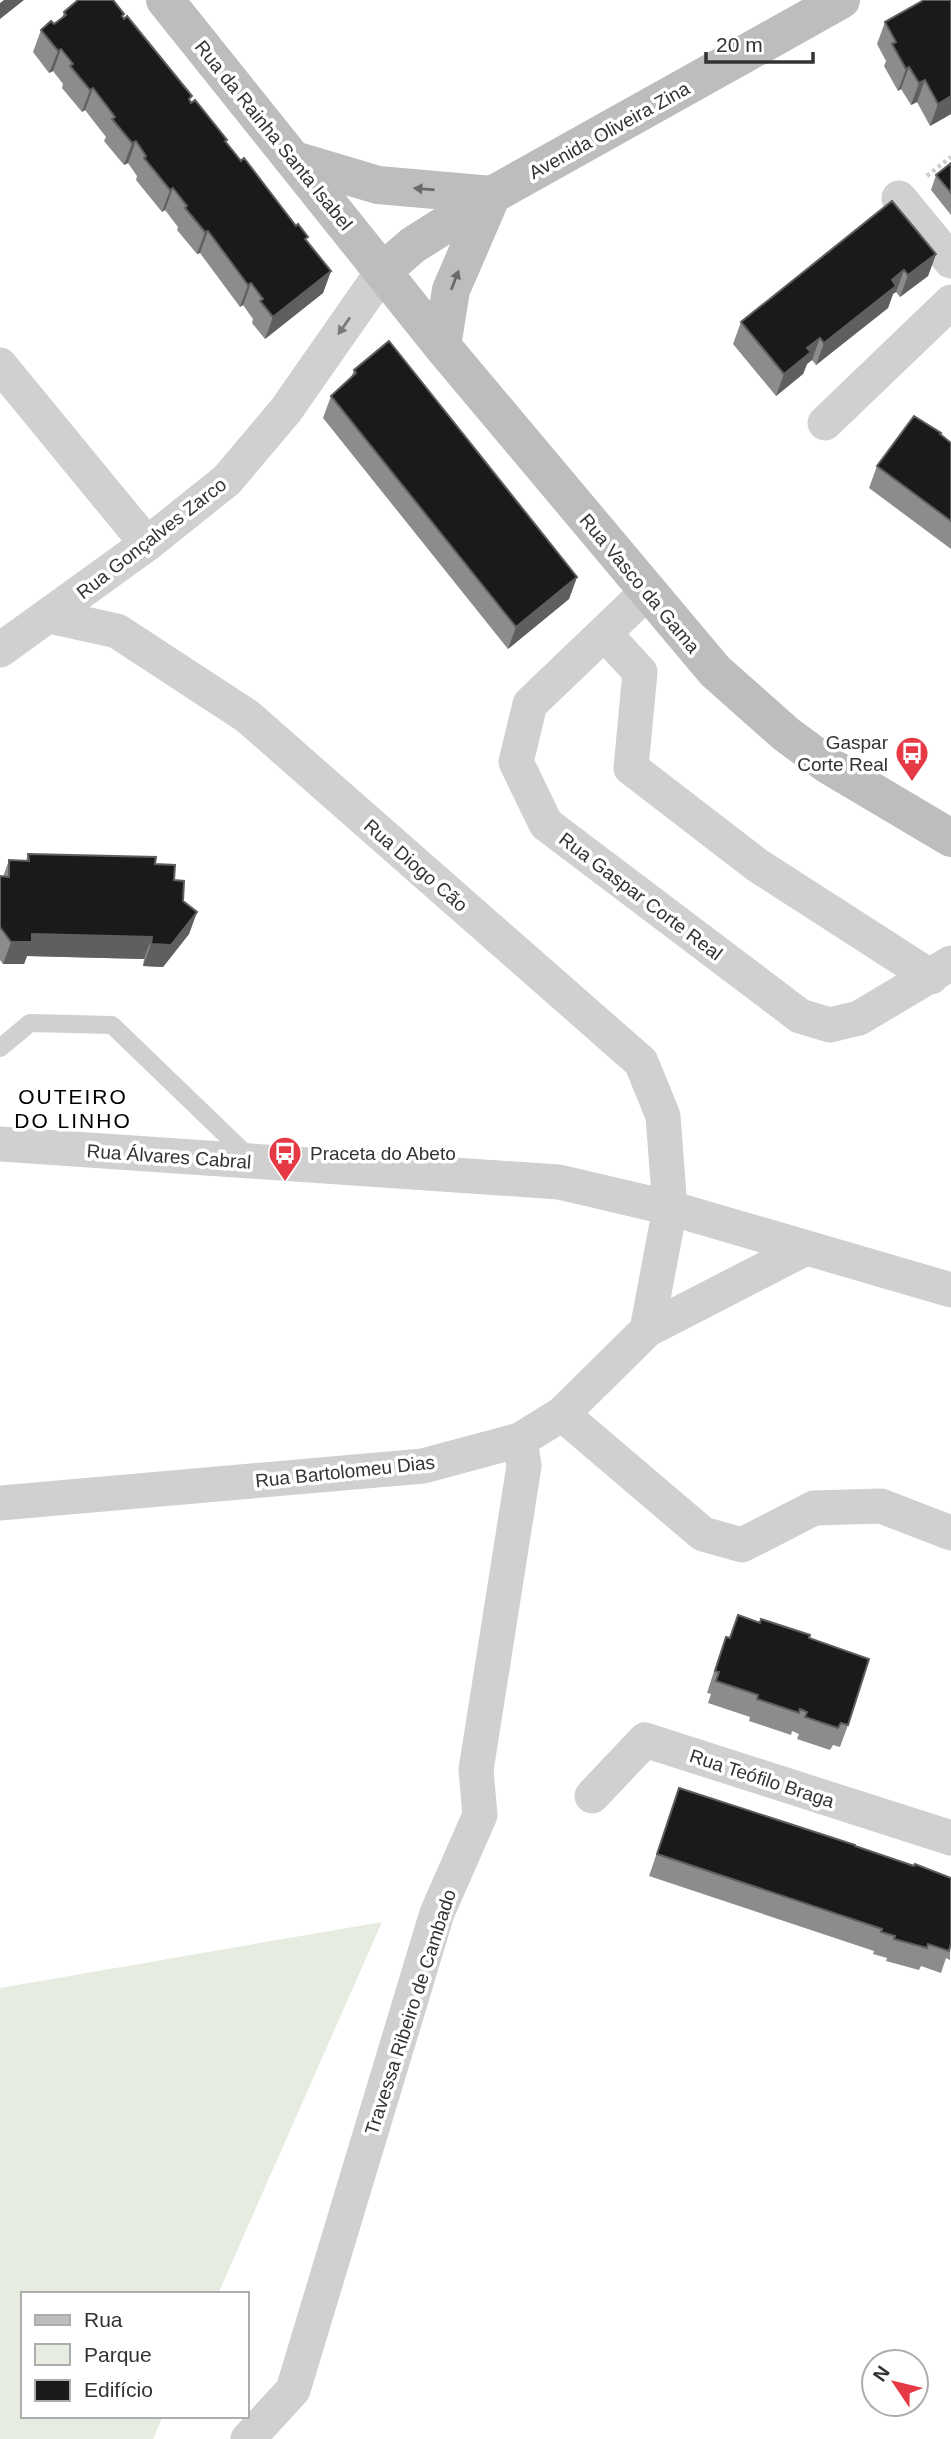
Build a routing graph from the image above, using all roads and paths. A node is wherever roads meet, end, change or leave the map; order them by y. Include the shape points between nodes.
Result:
1 (165, 0) edge
2 (841, 0) edge
3 (294, 160) junction
4 (492, 195) junction
5 (899, 198) dead end
6 (951, 261) edge
7 (383, 271) junction
8 (951, 302) edge
9 (442, 346) junction
10 (0, 365) edge
11 (825, 423) dead end
12 (146, 544) junction
13 (647, 592) junction
14 (49, 616) junction
15 (604, 633) junction
16 (0, 650) edge
17 (951, 838) edge
18 (941, 970) edge
19 (0, 1048) edge
20 (0, 1144) edge
21 (254, 1161) junction
22 (670, 1208) junction
23 (804, 1249) junction
24 (951, 1290) edge
25 (647, 1330) junction
26 (562, 1414) junction
27 (520, 1440) junction
28 (0, 1503) edge
29 (951, 1533) edge
30 (592, 1796) dead end
31 (951, 1838) edge
32 (248, 2439) edge

1 - 3 street, Rua da Rainha Santa Isabel
2 - 4 street, Avenida Oliveira Zina
4 -> 3 street via 378,185
3 - 7 street, Rua da Rainha Santa Isabel
4 - 7 street, Avenida Oliveira Zina via 413,245
9 -> 4 street via 451,289
5 - 6 street
7 - 9 street, Rua Vasco da Gama
7 -> 12 street, Rua Gonçalves Zarco via 286,410 227,480
8 - 11 street
9 - 13 street, Rua Vasco da Gama
10 - 12 street
12 - 14 street, Rua Gonçalves Zarco
13 - 15 street, Rua Gaspar Corte Real
13 - 17 street, Rua Vasco da Gama via 715,671 786,734 828,765
14 - 16 street, Rua Gonçalves Zarco
14 - 22 street, Rua Diogo Cão via 117,631 247,716 641,1062 663,1116
15 - 18 street via 640,672 631,768 757,865
15 - 18 street, Rua Gaspar Corte Real via 530,704 516,762 545,824 800,1016 830,1025 859,1018
19 - 21 lane via 30,1023 113,1025
20 - 21 street, Rua Álvares Cabral
21 - 22 street, Rua Álvares Cabral via 559,1182
22 - 23 street, Rua Álvares Cabral
22 - 25 street, Rua Diogo Cão
23 - 24 street, Rua Álvares Cabral
23 - 25 street, Rua Bartolomeu Dias
25 - 26 street, Rua Bartolomeu Dias
26 - 27 street, Rua Bartolomeu Dias
26 - 29 street via 703,1534 742,1545 814,1508 881,1506
27 - 28 street, Rua Bartolomeu Dias via 423,1466
27 - 32 street, Travessa Ribeiro de Cambado via 524,1466 476,1770 480,1815 437,1913 293,2390
30 - 31 street, Rua Teófilo Braga via 645,1740

